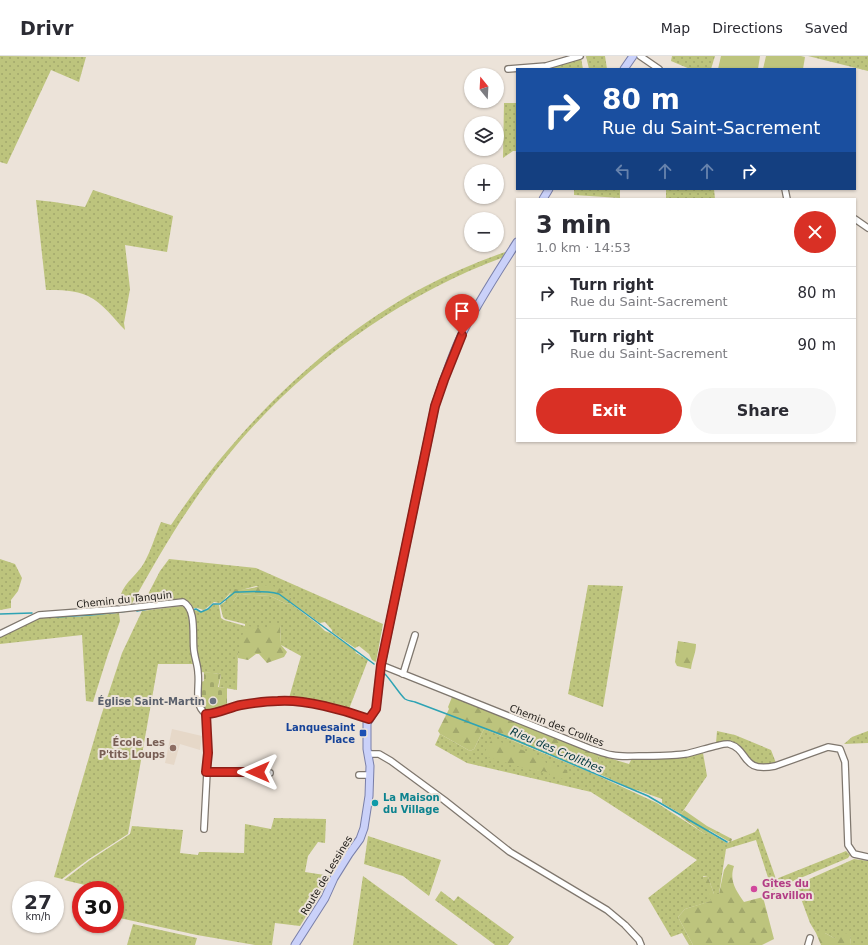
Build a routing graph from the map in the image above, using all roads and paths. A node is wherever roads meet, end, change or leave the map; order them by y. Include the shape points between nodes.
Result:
1 (580, 56) edge
2 (633, 56) edge
3 (640, 56) edge
4 (516, 68) edge
5 (521, 68) edge
6 (625, 68) edge
7 (658, 68) edge
8 (508, 69) dead end
9 (856, 220) edge
10 (868, 228) edge
11 (516, 244) edge
12 (0, 634) edge
13 (415, 635) dead end
14 (381, 665) junction
15 (403, 674) junction
16 (206, 714) junction
17 (369, 719) junction
18 (369, 754) junction
19 (206, 772) junction
20 (270, 773) dead end
21 (359, 775) dead end
22 (369, 775) junction
23 (204, 829) dead end
24 (868, 857) edge
25 (810, 938) dead end
26 (294, 945) edge
27 (641, 945) edge
28 (808, 945) edge

1 - 5 street via 546,66
2 - 6 main road
3 - 7 street
4 - 8 street
9 - 10 street
11 - 14 main road, Route de Lessines via 462,335 435,406
12 - 16 street, Chemin du Tanquin via 39,615 183,602 192,613 194,651 199,675 198,702 200,709
13 - 15 street
14 - 15 street, Chemin des Crolites
14 - 17 main road, Route de Lessines via 376,709
15 - 24 street, Chemin des Crolites via 610,755 670,756 728,744 736,748 753,766 766,768 828,747 840,750 845,762 848,845 854,854
16 - 17 street via 240,705 295,701
16 - 19 street
17 - 18 main road, Route de Lessines
18 - 22 main road, Route de Lessines
18 - 27 street via 379,754 392,762 510,852 607,910 625,925
19 - 20 street
19 - 23 street
21 - 22 street
22 - 26 main road, Route de Lessines via 366,816 360,839
25 - 28 street

